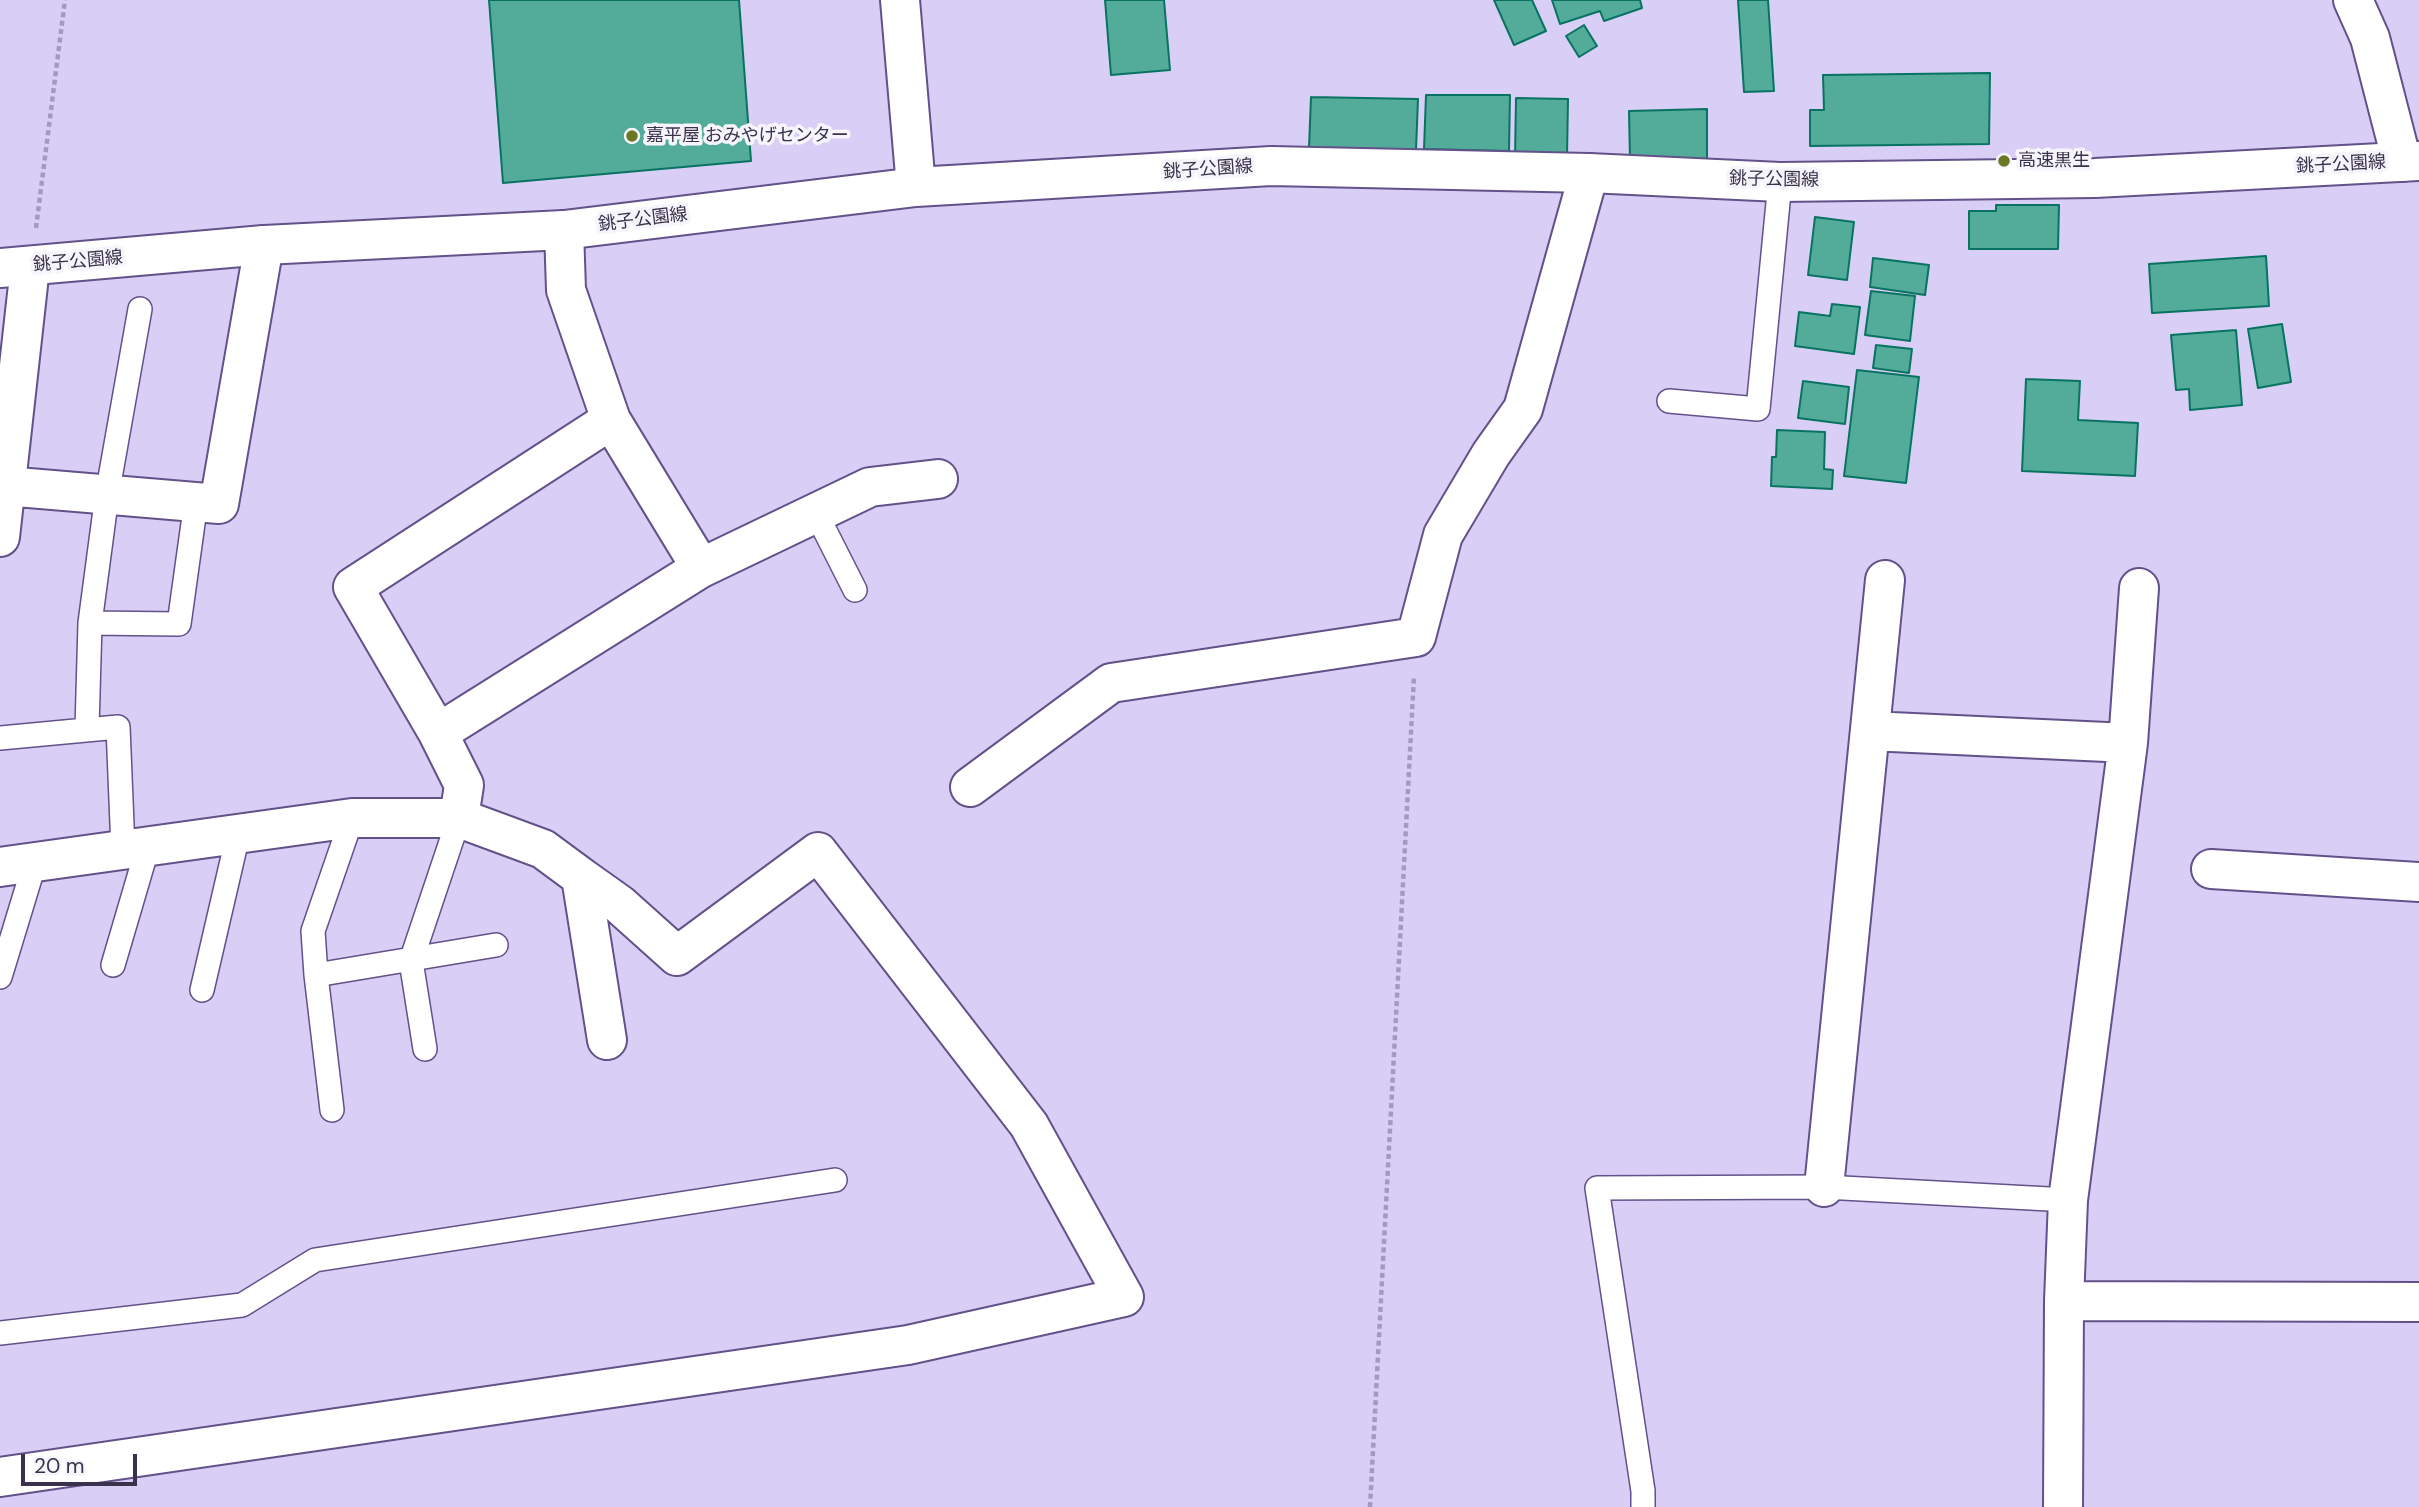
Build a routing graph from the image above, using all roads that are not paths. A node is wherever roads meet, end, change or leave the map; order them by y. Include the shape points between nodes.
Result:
1 (900, 0) edge
2 (2353, 0) edge
3 (2410, 162) edge
4 (1589, 173) junction
5 (1780, 181) junction
6 (916, 187) junction
7 (564, 230) junction
8 (264, 245) junction
9 (15, 267) edge
10 (140, 309) dead end
11 (1669, 401) dead end
12 (611, 420) junction
13 (938, 479) dead end
14 (5, 486) junction
15 (107, 495) junction
16 (196, 502) junction
17 (816, 513) junction
18 (0, 537) edge
19 (701, 568) junction
20 (1885, 580) dead end
21 (2139, 588) dead end
22 (855, 590) dead end
23 (90, 623) junction
24 (87, 728) junction
25 (1870, 731) junction
26 (438, 733) junction
27 (0, 738) edge
28 (2128, 743) junction
29 (970, 787) dead end
30 (352, 818) junction
31 (459, 818) junction
32 (238, 835) junction
33 (135, 848) junction
34 (18, 864) edge
35 (2211, 870) dead end
36 (581, 877) junction
37 (2419, 882) edge
38 (496, 945) dead end
39 (411, 961) junction
40 (113, 965) dead end
41 (316, 975) junction
42 (0, 976) edge
43 (202, 990) dead end
44 (607, 1040) dead end
45 (425, 1049) dead end
46 (332, 1110) dead end
47 (835, 1180) dead end
48 (1824, 1187) junction
49 (2068, 1200) junction
50 (2064, 1301) junction
51 (2419, 1302) edge
52 (0, 1333) edge
53 (0, 1477) edge
54 (1643, 1507) edge
55 (2063, 1507) edge

1 - 6 street
2 - 3 street
3 - 5 street, 銚子公園線 via 2095,178
4 - 5 street, 銚子公園線
4 - 6 street, 銚子公園線 via 1271,166
4 - 29 street via 1523,409 1443,534 1416,637 1111,683
5 - 11 lane via 1758,409
6 - 7 street, 銚子公園線
7 - 8 street, 銚子公園線
7 - 12 street via 566,290
8 - 9 street, 銚子公園線
8 - 16 street via 219,504
9 - 14 street
10 - 15 lane
12 - 19 street
12 - 26 street via 353,587
13 - 17 street via 870,487
14 - 15 street
14 - 18 street
15 - 16 street
15 - 23 lane
16 - 23 lane via 179,624
17 - 19 street
17 - 22 lane
19 - 26 street
20 - 25 street
21 - 28 street
23 - 24 lane
24 - 27 lane
24 - 33 lane via 118,726
25 - 28 street
25 - 48 street
26 - 31 street via 464,785
28 - 49 street
30 - 31 street
30 - 32 street
30 - 41 lane via 313,931
31 - 36 street via 543,849
31 - 39 lane
32 - 33 street
32 - 43 lane
33 - 34 street
33 - 40 lane
34 - 42 lane
35 - 37 street
36 - 44 street
36 - 53 street via 677,956 818,852 1029,1125 1124,1297 908,1345
38 - 39 lane
39 - 41 lane
39 - 45 lane
41 - 46 lane
47 - 52 lane via 315,1260 242,1305
48 - 49 lane
48 - 54 lane via 1597,1188
49 - 50 street
50 - 51 street
50 - 55 street

